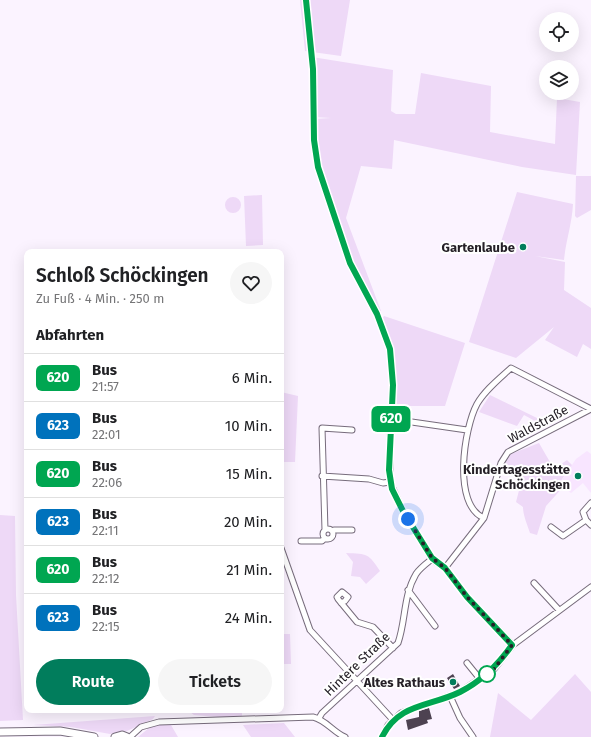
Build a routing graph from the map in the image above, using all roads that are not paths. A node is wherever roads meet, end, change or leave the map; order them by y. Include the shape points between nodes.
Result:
1 (306, 0) edge
2 (591, 409) edge
3 (390, 419) junction
4 (352, 430) dead end
5 (467, 430) junction
6 (322, 476) junction
7 (390, 482) junction
8 (591, 503) edge
9 (484, 518) junction
10 (586, 520) junction
11 (591, 525) edge
12 (551, 527) dead end
13 (325, 530) junction
14 (352, 530) dead end
15 (332, 531) junction
16 (325, 538) junction
17 (301, 541) dead end
18 (284, 556) edge
19 (432, 558) junction
20 (445, 568) junction
21 (534, 583) dead end
22 (591, 588) edge
23 (408, 590) junction
24 (341, 603) dead end
25 (558, 610) junction
26 (435, 626) dead end
27 (512, 645) junction
28 (393, 648) junction
29 (467, 663) dead end
30 (480, 679) junction
31 (357, 682) junction
32 (450, 696) junction
33 (319, 718) junction
34 (393, 720) junction
35 (0, 732) edge
36 (94, 737) edge
37 (115, 737) edge
38 (129, 737) edge
39 (346, 737) edge
40 (382, 737) edge
41 (473, 737) edge

1 - 3 street via 313,69 315,156 345,252 377,314 390,349 393,385
2 - 5 street via 511,368 478,402
2 - 9 street, Waldstraße via 508,452 501,463
3 - 5 street
3 - 7 street
4 - 6 street via 322,428
5 - 9 street via 464,462 466,494 478,516
6 - 7 street
6 - 13 street
7 - 19 street via 403,511
8 - 10 street via 583,512
9 - 20 street, Waldstraße
10 - 11 street
10 - 12 street via 563,536
13 - 15 street
13 - 16 street
14 - 15 street
15 - 16 street via 331,538
16 - 17 street via 322,541
18 - 31 street via 310,630
19 - 20 street
19 - 23 street, Hintere Straße via 417,573
20 - 27 street via 467,597
21 - 25 street
22 - 25 street
23 - 26 street
23 - 28 street, Hintere Straße via 402,632
24 - 28 street via 357,622 373,627
25 - 27 street
27 - 30 street via 494,669
28 - 31 street, Hintere Straße
29 - 30 street
30 - 32 street
31 - 33 street, Hintere Straße
31 - 34 street
32 - 34 street via 415,707
32 - 41 street via 460,718
33 - 38 street via 159,722 141,727
33 - 39 street
34 - 40 street
35 - 36 main road via 60,731
37 - 38 main road

